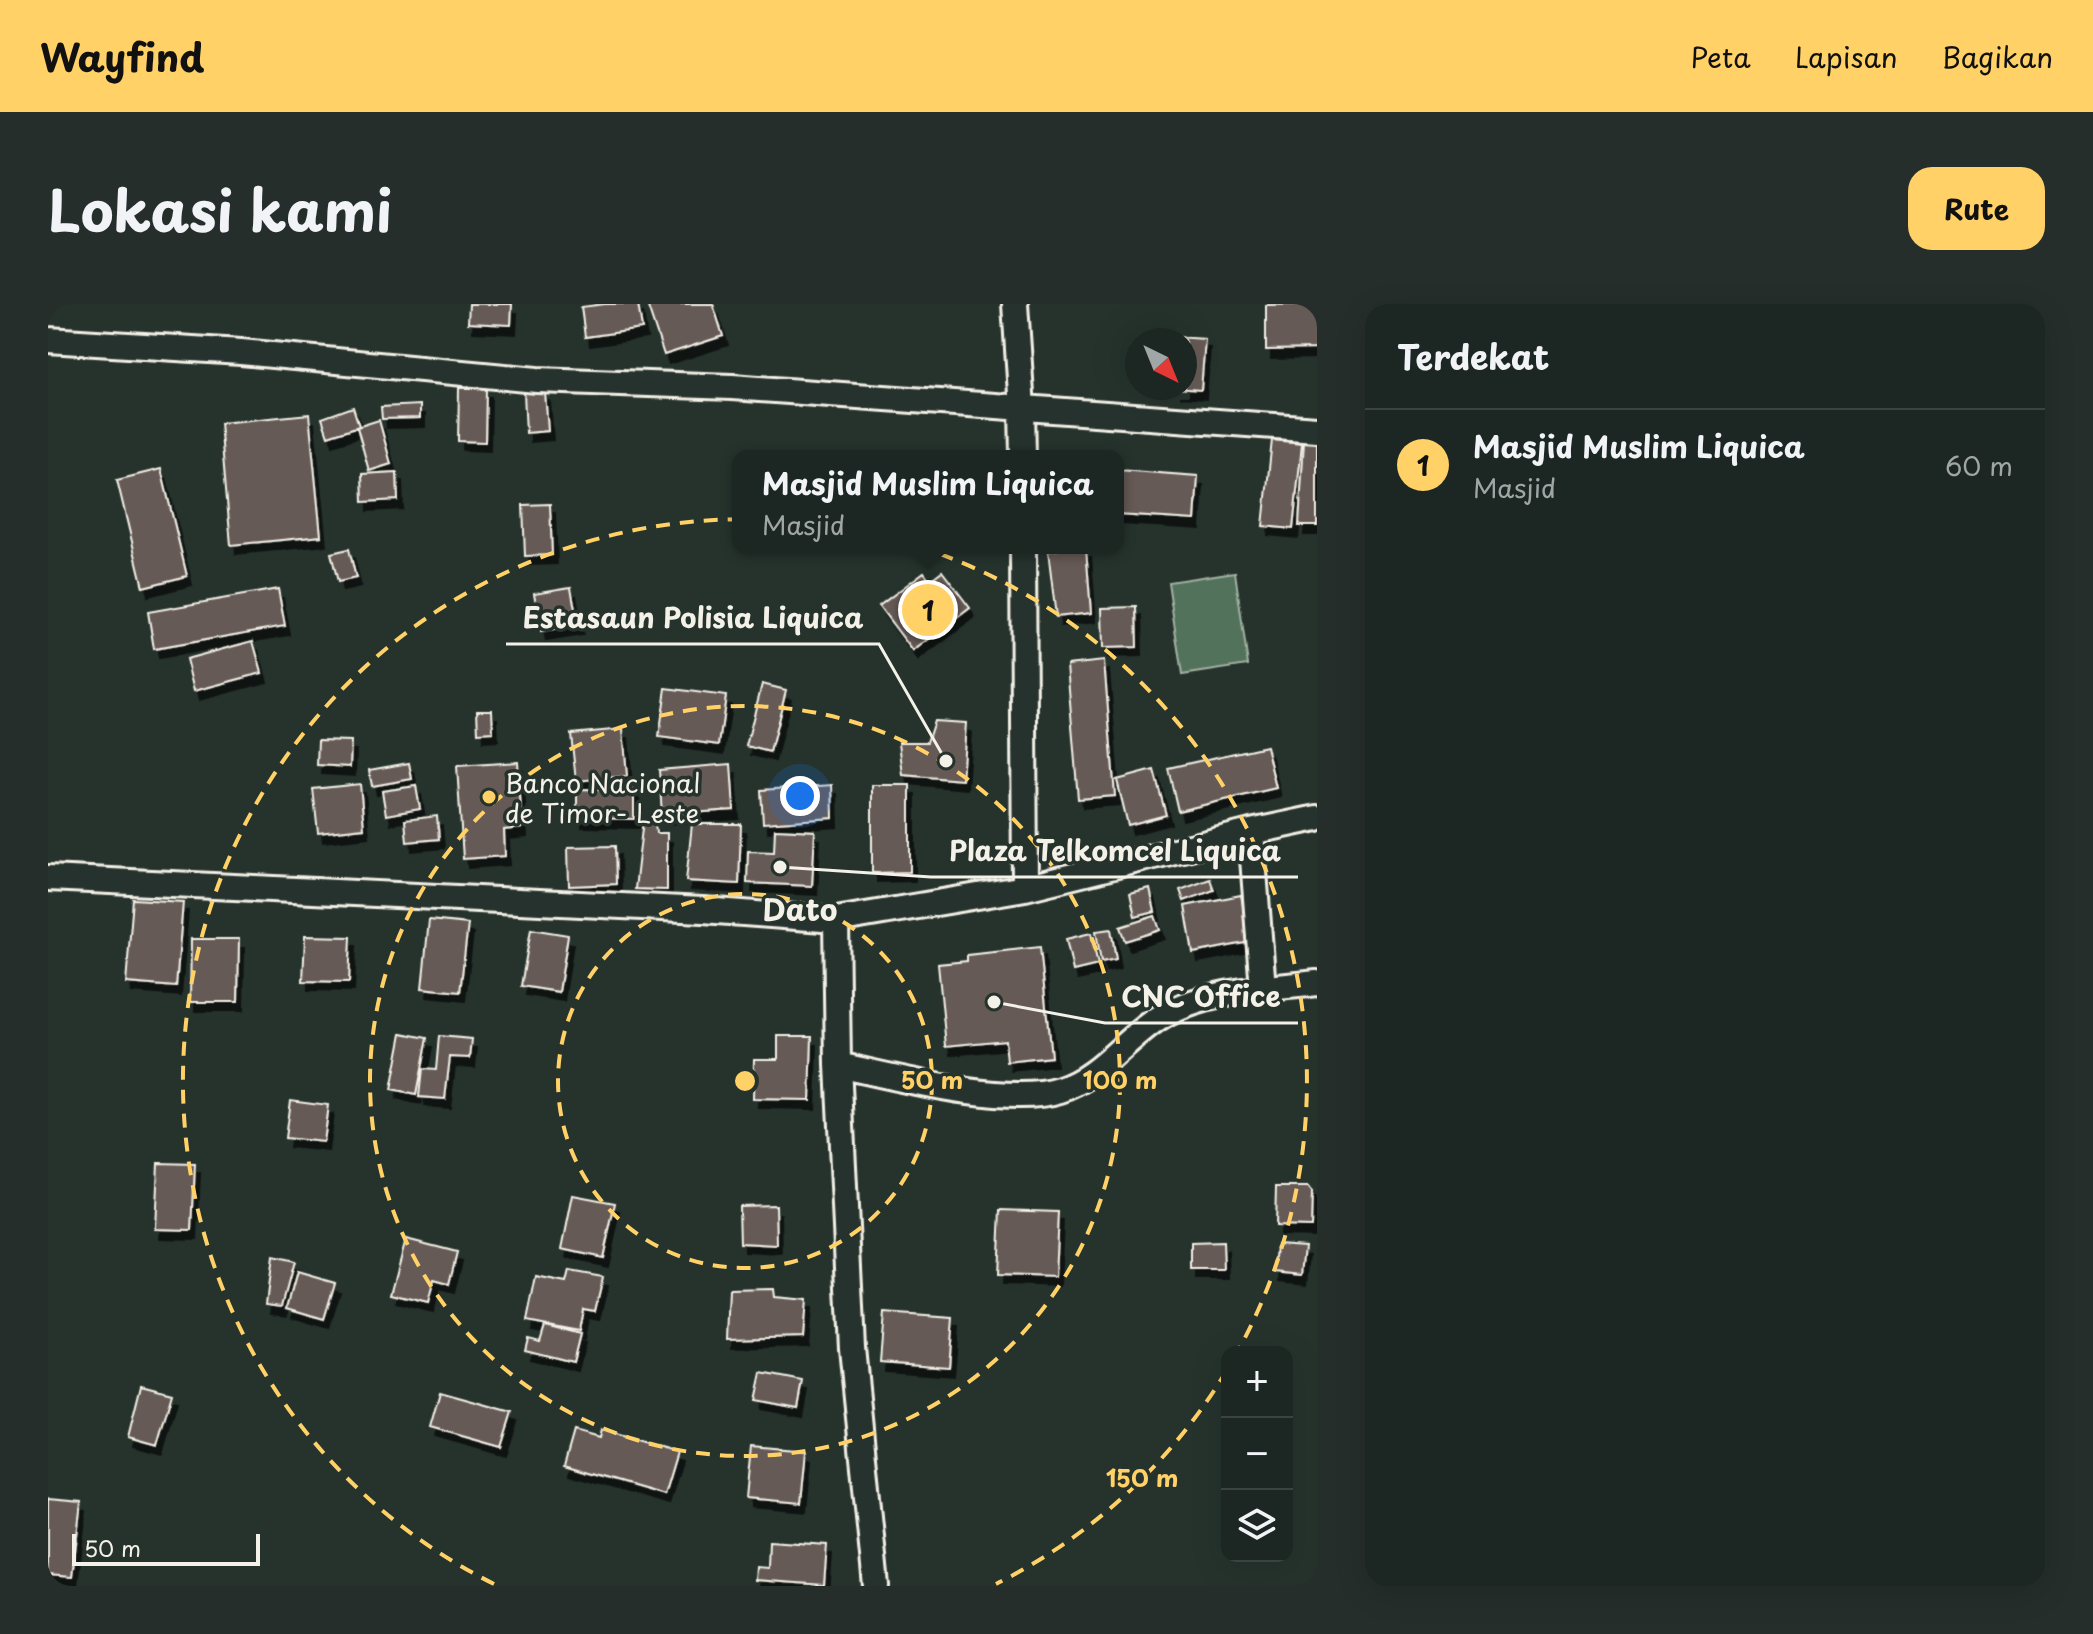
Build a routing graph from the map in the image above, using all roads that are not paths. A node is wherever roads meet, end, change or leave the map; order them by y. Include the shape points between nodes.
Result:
1 (1015, 304) edge
2 (48, 340) edge
3 (1022, 409) junction
4 (1317, 429) edge
5 (1023, 450) edge
6 (1023, 554) edge
7 (1317, 818) edge
8 (1251, 832) junction
9 (48, 878) edge
10 (1025, 888) junction
11 (836, 920) junction
12 (1317, 983) edge
13 (1263, 989) junction
14 (838, 1065) junction
15 (876, 1586) edge

1 - 3 street
2 - 3 street via 537,380 732,387
3 - 4 street
3 - 5 street
6 - 10 street
7 - 8 street
8 - 10 street
8 - 13 street
9 - 11 street
10 - 11 street
11 - 14 street
12 - 13 street
13 - 14 street via 1200,1000 1159,1018 1088,1077 1060,1090 997,1094
14 - 15 street via 852,1348

